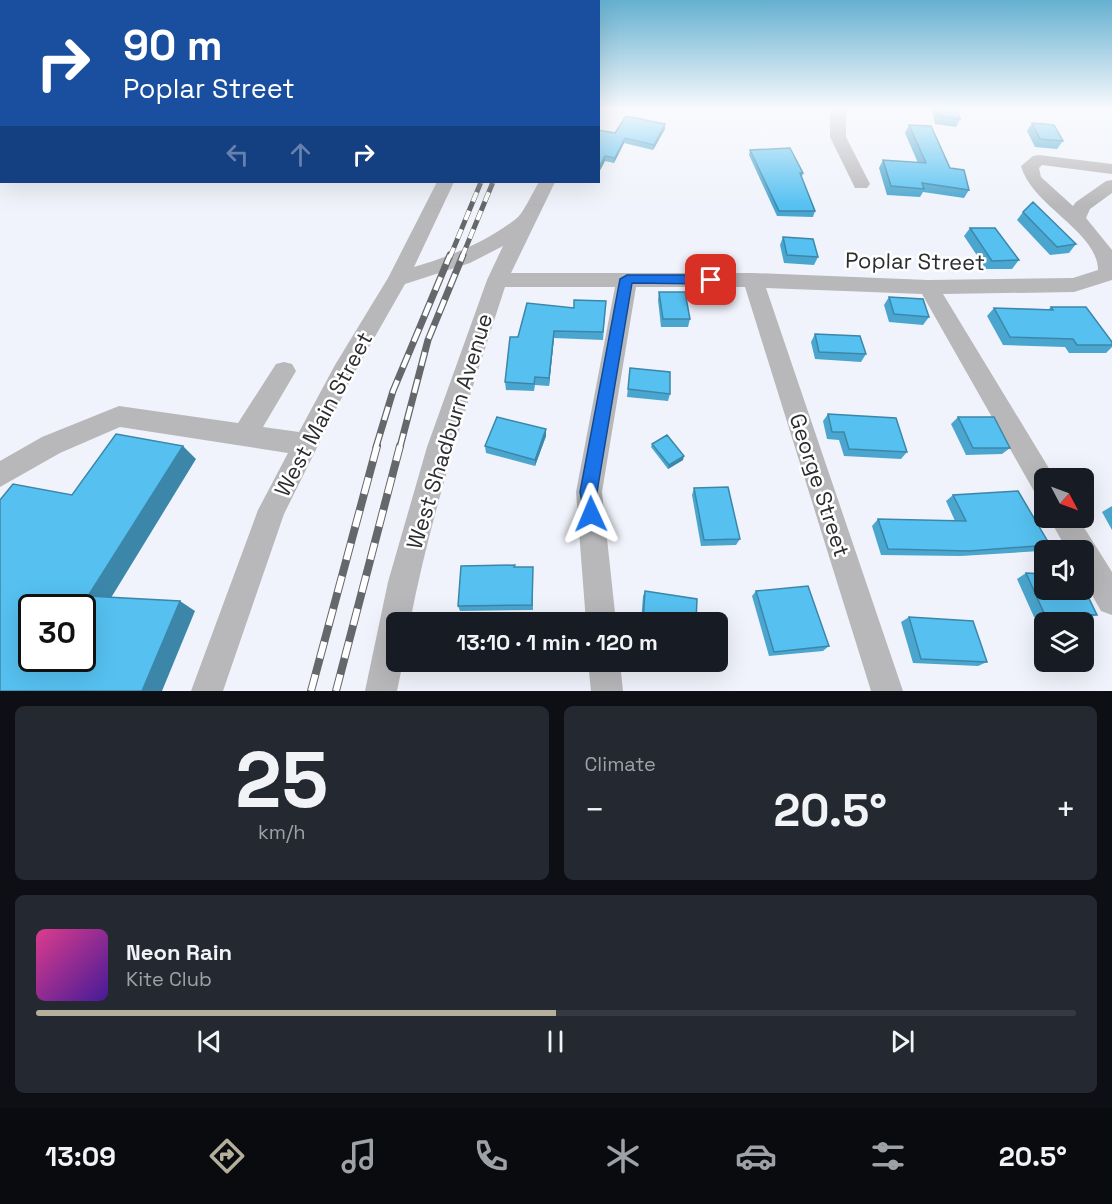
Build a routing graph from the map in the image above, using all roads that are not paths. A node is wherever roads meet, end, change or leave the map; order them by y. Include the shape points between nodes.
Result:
1 (840, 140) edge
2 (1112, 169) edge
3 (446, 183) edge
4 (546, 183) edge
5 (861, 184) dead end
6 (1112, 185) edge
7 (527, 216) junction
8 (1076, 219) junction
9 (398, 279) junction
10 (627, 279) junction
11 (497, 280) junction
12 (753, 280) junction
13 (928, 287) junction
14 (284, 371) dead end
15 (244, 435) junction
16 (305, 444) junction
17 (1035, 468) edge
18 (0, 475) edge
19 (1094, 570) edge
20 (1112, 600) edge
21 (600, 612) edge
22 (605, 672) edge
23 (207, 691) edge
24 (381, 691) edge
25 (607, 691) edge
26 (887, 691) edge

1 - 5 street
2 - 8 street, Poplar Street via 1039,160 1030,166 1034,178 1051,198
3 - 9 street, West Main Street
4 - 7 street, West Shadburn Avenue
6 - 8 street via 1082,206
7 - 9 street via 502,240
7 - 11 street, West Shadburn Avenue
8 - 13 street, Poplar Street via 1108,258 1108,273 1074,285
9 - 16 street, West Main Street
10 - 11 street, Poplar Street
10 - 12 street, Poplar Street
10 - 21 street via 589,492
11 - 24 street, West Shadburn Avenue via 440,447 403,582
12 - 13 street, Poplar Street
12 - 26 street, George Street
13 - 17 street
14 - 15 street
15 - 16 street
15 - 18 street via 119,416 51,445
16 - 23 street, West Main Street via 272,510
19 - 20 street
22 - 25 street

